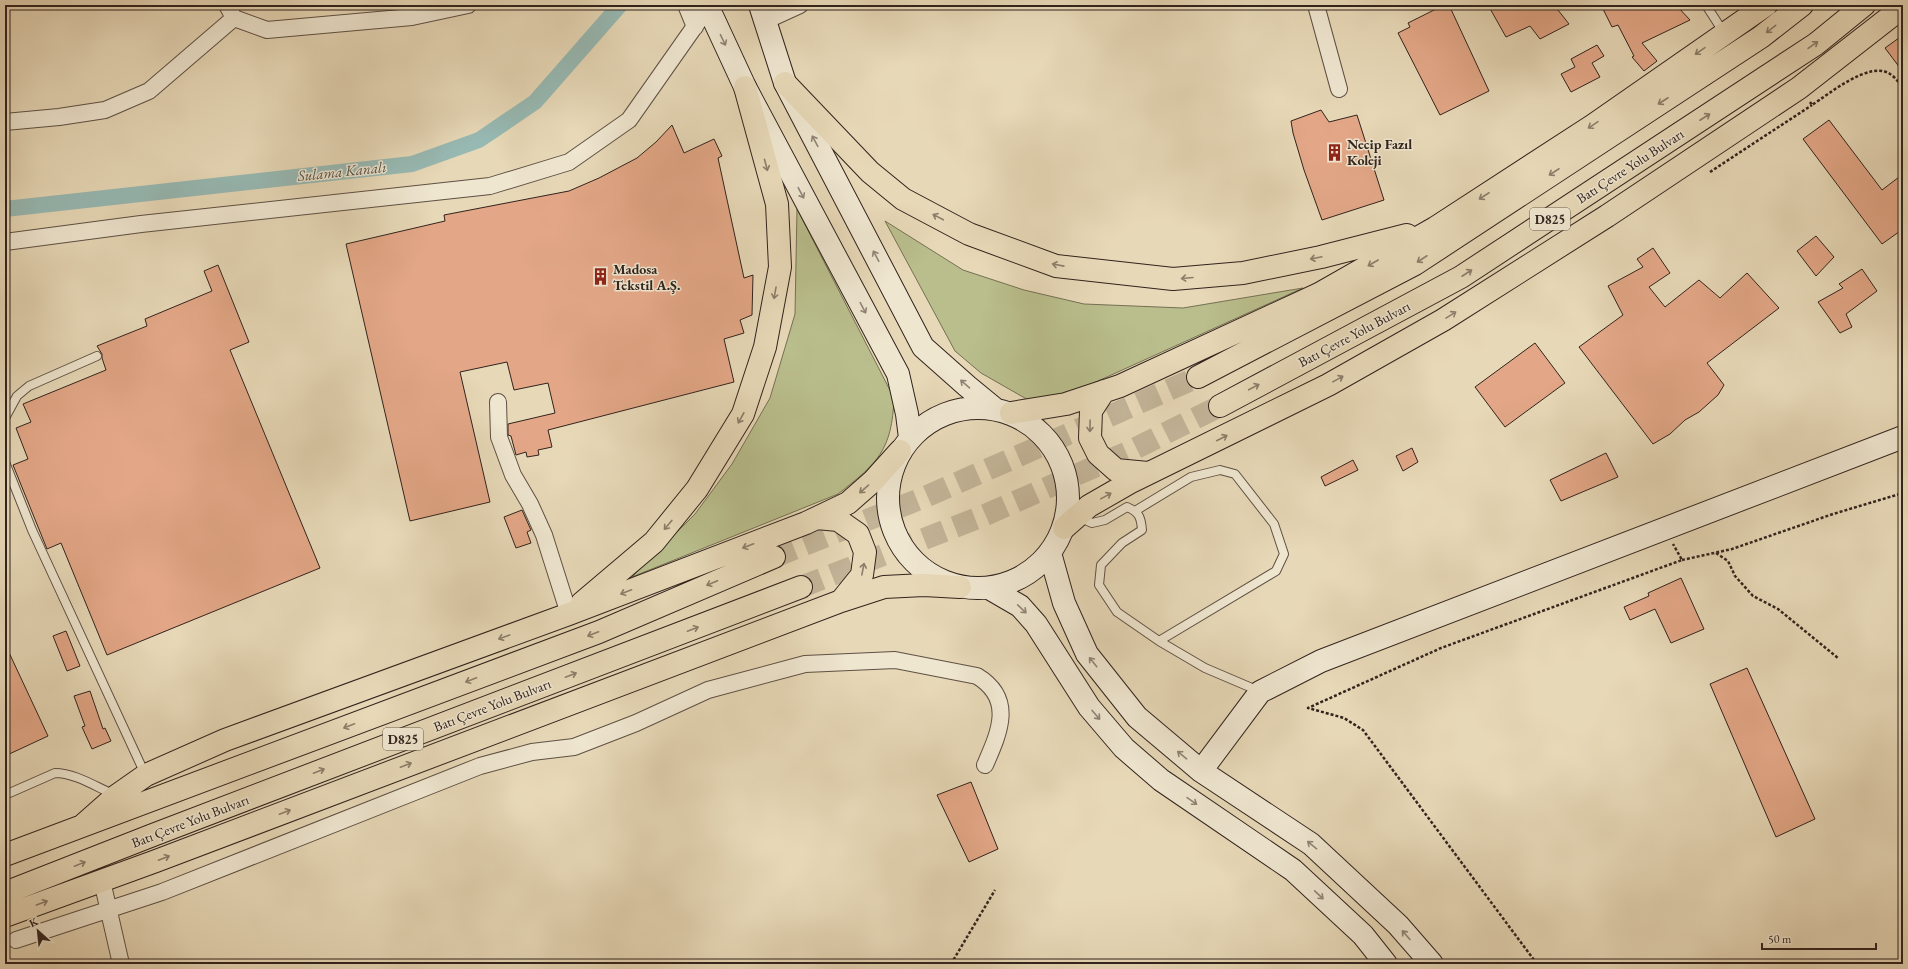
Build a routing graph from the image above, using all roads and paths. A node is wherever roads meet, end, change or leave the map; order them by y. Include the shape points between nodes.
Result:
1 (468, 5) edge
2 (686, 5) edge
3 (800, 5) edge
4 (1316, 5) edge
5 (1706, 5) edge
6 (1766, 5) edge
7 (1802, 5) edge
8 (1864, 5) edge
9 (707, 7) edge
10 (1903, 7) edge
11 (230, 11) edge
12 (762, 13) edge
13 (695, 27) junction
14 (1725, 34) junction
15 (785, 83) junction
16 (745, 87) junction
17 (1903, 87) edge
18 (1799, 88) junction
19 (1339, 89) dead end
20 (1812, 105) junction
21 (5, 122) edge
22 (1710, 172) dead end
23 (1435, 228) junction
24 (5, 242) edge
25 (97, 356) dead end
26 (1198, 377) tunnel mouth
27 (1104, 391) junction
28 (498, 402) dead end
29 (1220, 406) tunnel mouth
30 (1003, 411) junction
31 (5, 418) edge
32 (1903, 437) edge
33 (905, 445) junction
34 (5, 462) edge
35 (1148, 473) junction
36 (1903, 493) edge
37 (1135, 511) junction
38 (817, 518) junction
39 (1071, 522) junction
40 (1665, 530) junction
41 (1050, 553) junction
42 (1715, 553) junction
43 (774, 557) tunnel mouth
44 (1682, 560) junction
45 (801, 587) tunnel mouth
46 (960, 587) junction
47 (989, 588) junction
48 (841, 601) junction
49 (569, 614) junction
50 (1159, 641) junction
51 (1838, 658) dead end
52 (1260, 692) junction
53 (985, 765) dead end
54 (1201, 771) junction
55 (146, 775) junction
56 (5, 796) edge
57 (116, 796) junction
58 (82, 826) junction
59 (5, 855) edge
60 (102, 881) junction
61 (995, 890) dead end
62 (5, 893) edge
63 (109, 909) junction
64 (5, 916) edge
65 (16, 940) dead end
66 (121, 964) edge
67 (951, 964) edge
68 (1386, 964) edge
69 (1432, 964) edge
70 (1537, 964) edge

1 - 11 street via 412,16 267,30
2 - 13 street
3 - 12 street
4 - 19 street
5 - 14 lane
6 - 14 highway
7 -> 26 highway, D825 via 1760,37 1415,264
29 -> 8 highway, Batı Çevre Yolu Bulvarı / D825 via 1461,277 1816,44
9 - 13 street
9 -> 16 main road
10 - 18 highway
11 - 21 street via 149,91 105,110
12 - 15 main road
13 - 24 street via 629,120 569,162 490,186 141,224
14 -> 23 highway via 1592,126
23 -> 15 highway via 1321,257 1243,273 1173,279 1056,266 970,234 903,199 870,172
30 -> 15 main road via 967,386 924,347
16 -> 33 main road via 898,374 907,414
16 -> 49 highway via 777,204 780,267 765,347 743,414 697,489 654,542
17 - 20 path via 1889,73 1871,70
18 - 20 path
35 -> 18 highway via 1328,385 1443,320 1607,216
20 - 22 path
23 -> 27 highway via 1319,294 1120,386
25 - 31 lane via 29,386 17,396
27 - 30 highway via 1066,404
27 -> 35 highway via 1091,411 1090,438 1098,454 1116,470
28 - 49 street via 499,437 513,476 530,504 544,535
30 - 33 main road via 972,407 949,412 928,423
30 - 39 main road via 1035,426 1054,447 1066,472
32 - 40 main road
33 -> 38 highway via 848,503
33 - 46 main road via 889,478 888,506 895,535 910,559 933,577
34 - 55 lane via 32,530
39 -> 35 highway via 1089,506
36 - 42 path
37 - 39 lane via 1126,507 1105,520 1092,523
37 - 50 lane via 1140,517 1142,530 1122,543 1102,565 1100,585 1117,612
37 - 50 lane via 1191,477 1220,470 1235,474 1274,524 1284,554 1276,572
48 -> 38 highway via 862,575 865,552 858,534 838,520
38 -> 49 highway
39 - 41 main road
40 - 44 path
40 - 52 main road via 1321,661
41 - 47 main road via 1033,570 1012,582
54 -> 41 main road via 1137,717 1087,654 1064,603
42 - 44 path
42 - 51 path via 1728,561 1734,576 1753,596 1778,609
43 -> 58 highway, D825 via 600,632
44 - 70 path via 1441,648 1308,708 1344,718 1363,730
62 -> 45 highway, Batı Çevre Yolu Bulvarı / D825
46 - 47 main road
46 - 48 highway via 884,587
47 -> 68 main road via 1020,606 1032,619 1089,707 1124,748 1161,780 1293,870 1363,935
60 -> 48 highway
49 -> 55 highway via 225,740
50 - 52 lane via 1205,668
52 - 54 main road
53 - 63 street via 999,732 1000,704 988,683 977,676 894,660 805,664 708,690 636,723 574,747 532,752 480,766 162,892
69 -> 54 main road via 1398,924 1311,844
55 - 57 highway
56 - 57 lane via 55,773 73,776
57 - 58 highway
58 - 59 highway, D825
60 - 63 street
64 -> 60 highway
61 - 67 path
63 - 65 street
63 - 66 street

